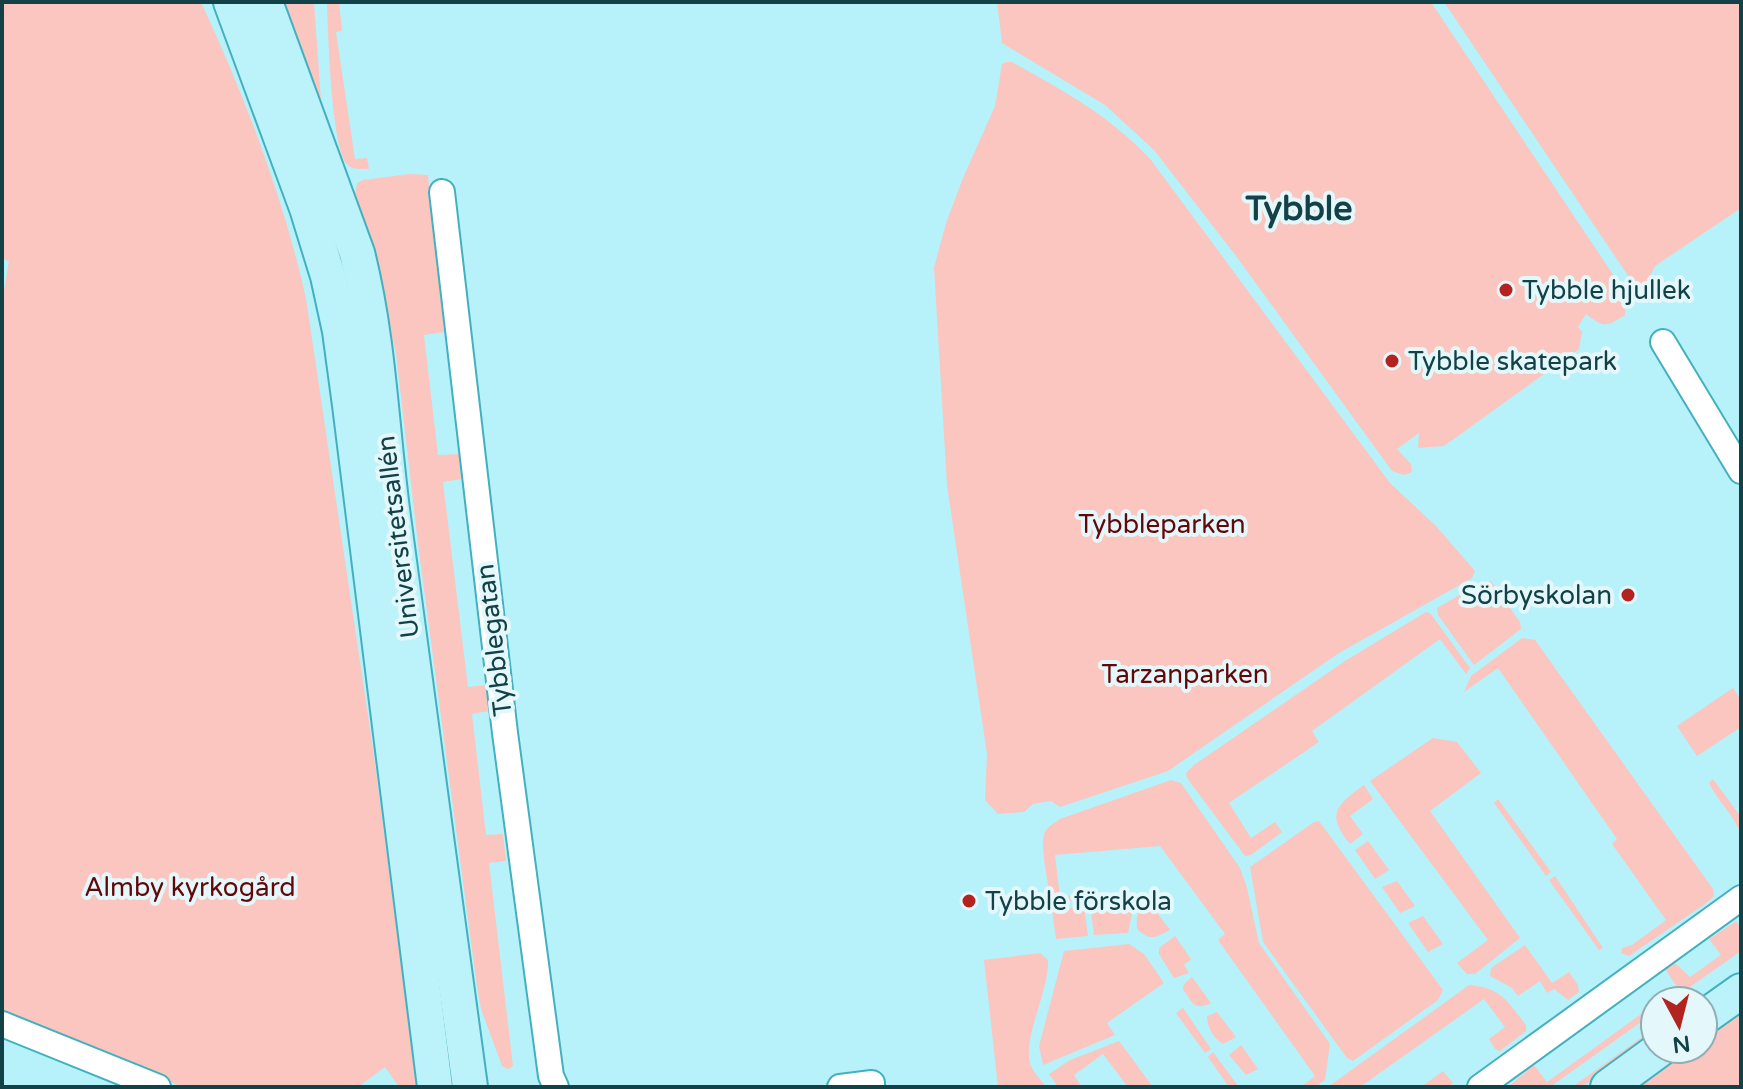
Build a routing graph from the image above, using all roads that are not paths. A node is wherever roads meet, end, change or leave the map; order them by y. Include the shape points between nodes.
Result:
1 (231, 2) edge
2 (265, 2) edge
3 (442, 192) dead end
4 (1663, 342) dead end
5 (1741, 471) edge
6 (1741, 898) edge
7 (1741, 991) edge
8 (1719, 1007) edge
9 (2, 1024) edge
10 (1639, 1064) edge
11 (158, 1087) edge
12 (435, 1087) edge
13 (470, 1087) edge
14 (556, 1087) edge
15 (840, 1087) edge
16 (872, 1087) edge
17 (1480, 1087) edge
18 (1608, 1087) edge

1 - 12 main road, Universitetsallén via 307,208 335,305
2 - 13 main road, Universitetsallén via 365,284
3 - 14 street, Tybblegatan via 505,733
4 - 5 street
6 - 17 street
7 - 8 main road
9 - 11 street
10 - 18 main road
15 - 16 street

